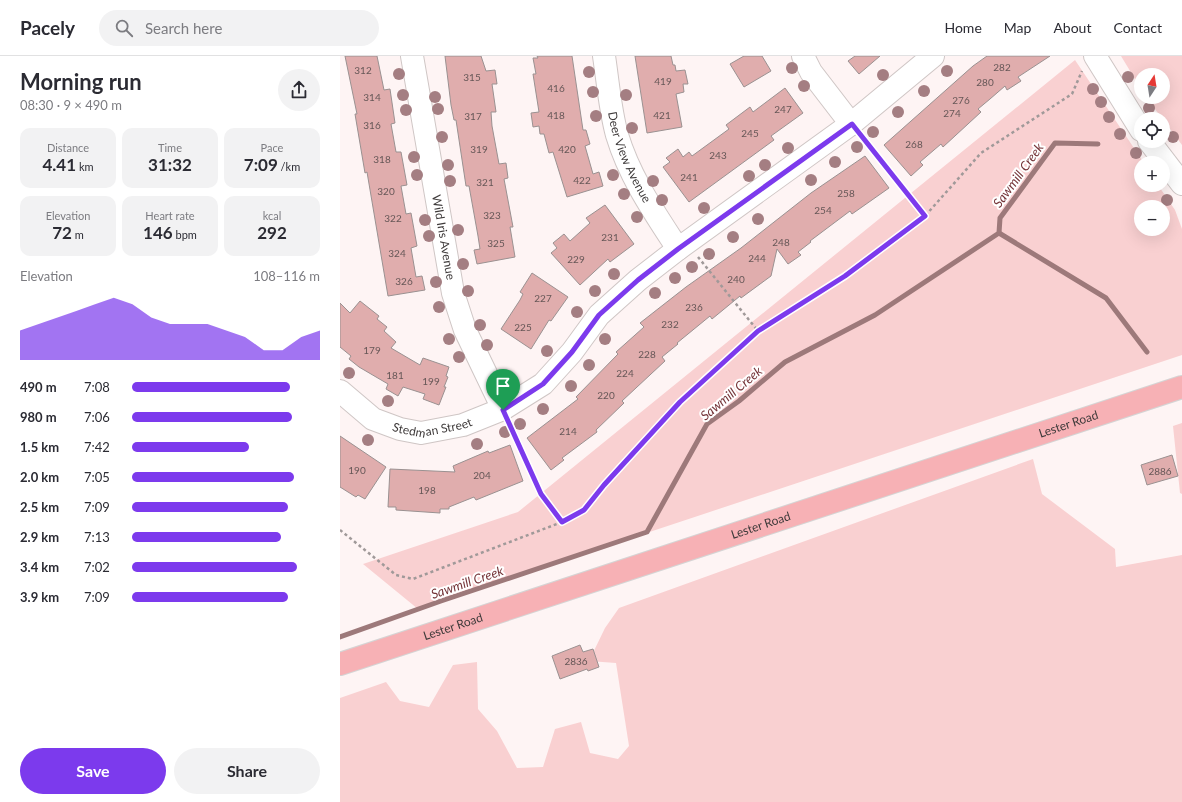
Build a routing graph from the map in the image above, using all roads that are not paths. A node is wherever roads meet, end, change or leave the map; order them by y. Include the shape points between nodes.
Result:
1 (412, 56) edge
2 (604, 56) edge
3 (803, 56) edge
4 (933, 56) edge
5 (1088, 61) edge
6 (1134, 121) edge
7 (852, 124) junction
8 (1154, 148) edge
9 (1182, 184) edge
10 (682, 246) junction
11 (1182, 386) edge
12 (340, 391) edge
13 (503, 410) junction
14 (340, 664) edge

1 - 13 street, Wild Iris Avenue via 453,293 465,330
2 - 10 street, Deer View Avenue via 617,134 633,177 649,206
3 - 7 street via 811,72
4 - 7 street, Stedman Street
5 - 6 street
7 - 10 street, Stedman Street
8 - 9 street
10 - 13 street, Stedman Street via 599,315 572,352 543,384
11 - 14 main road, Lester Road
12 - 13 street, Stedman Street via 373,419 400,429 421,433 463,425

